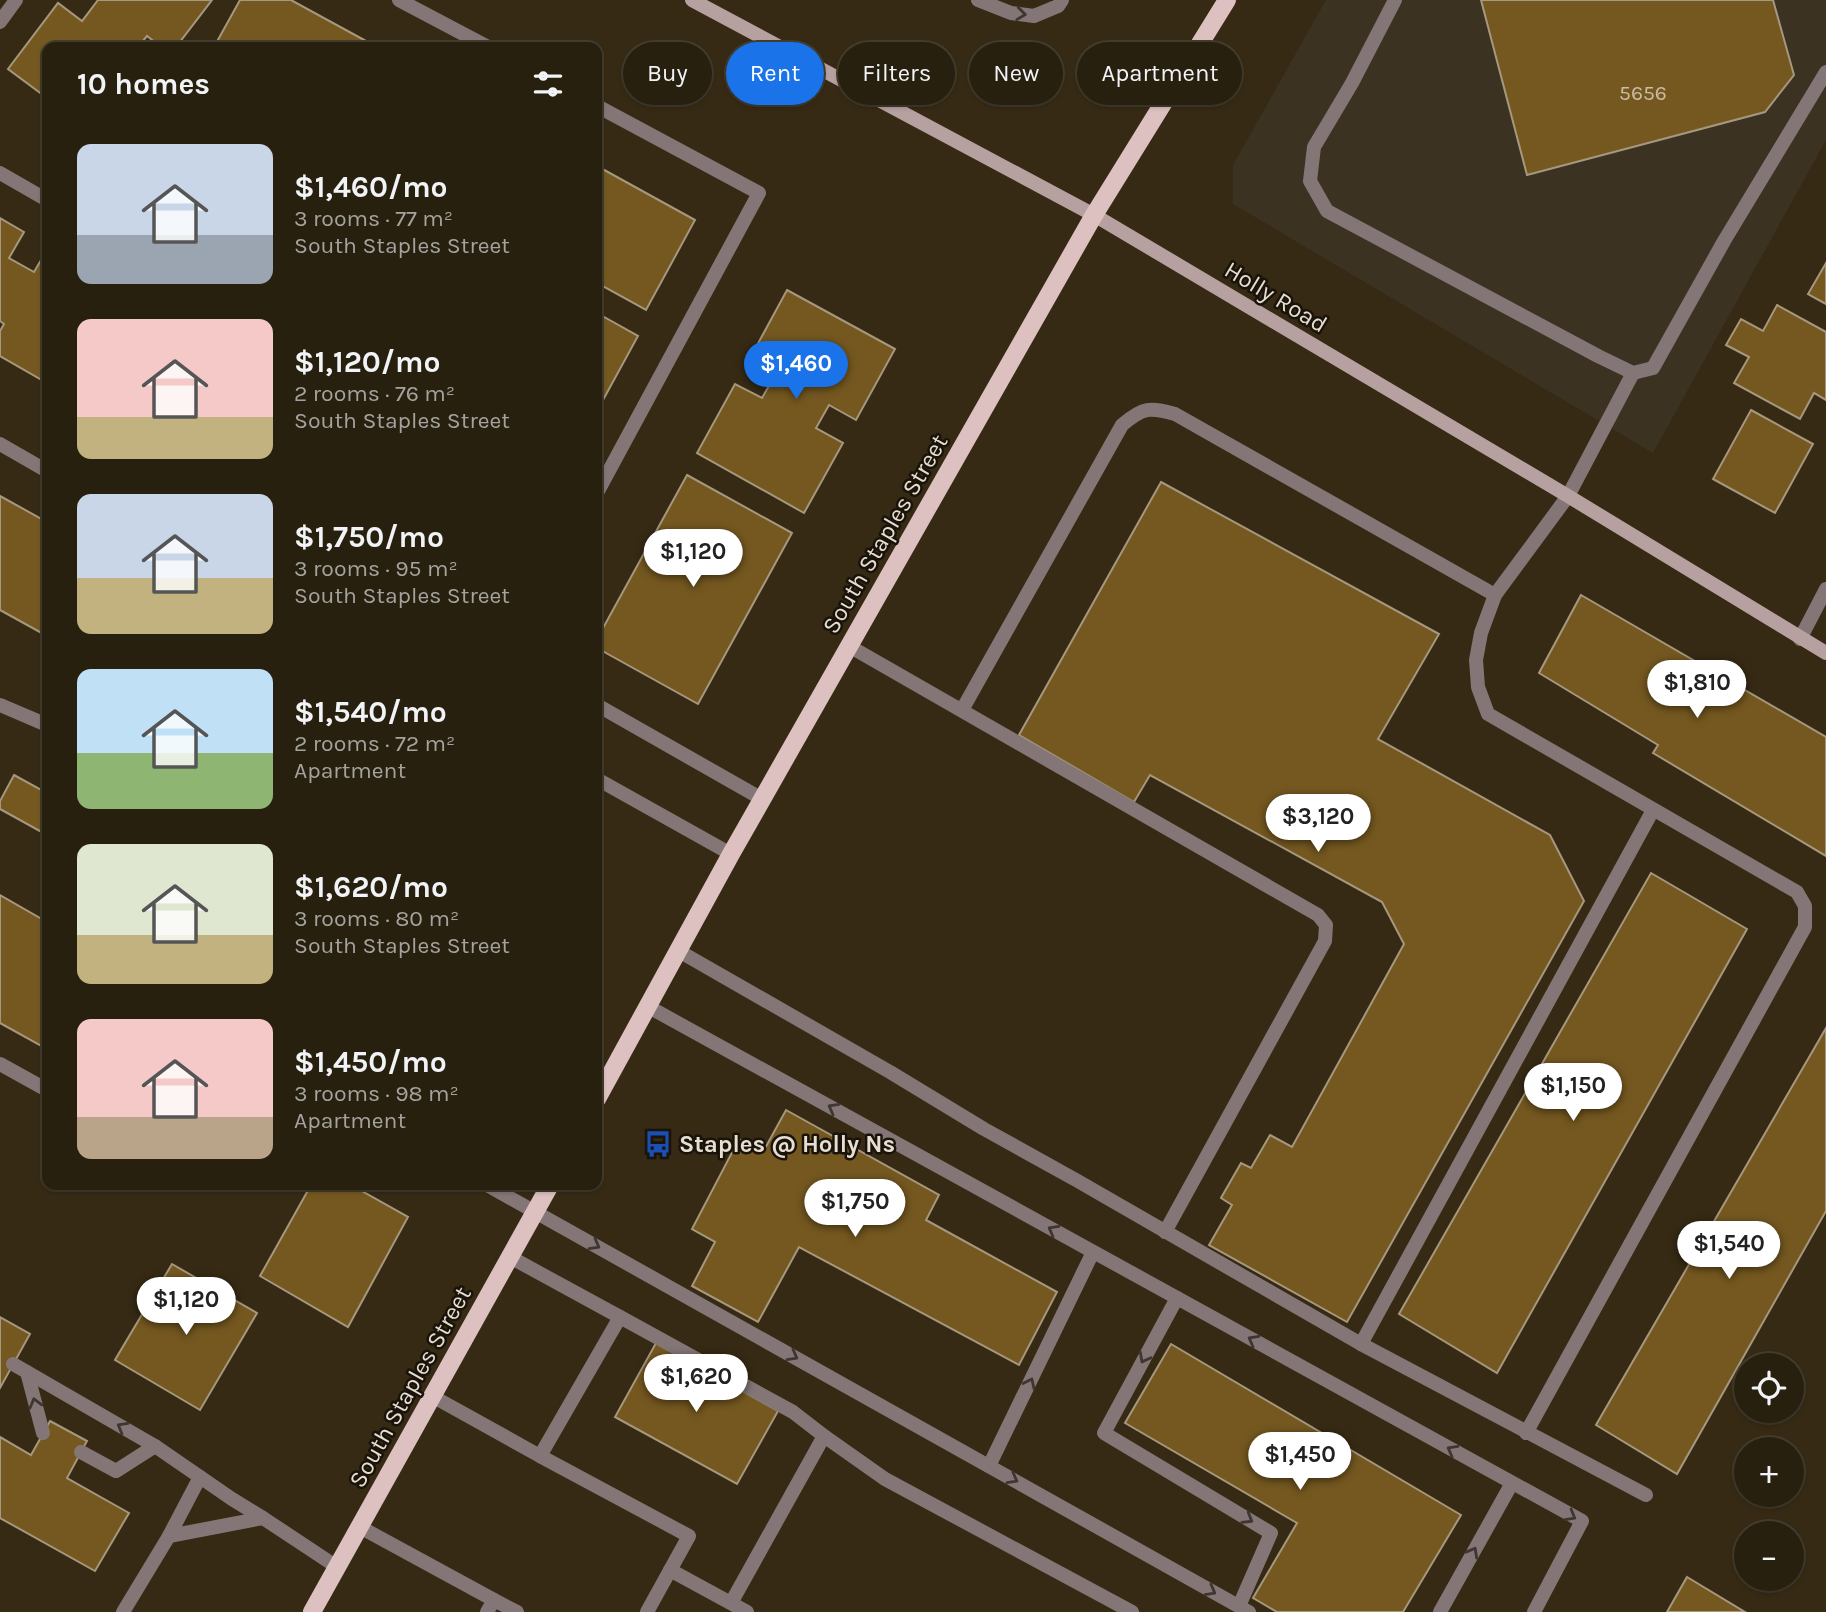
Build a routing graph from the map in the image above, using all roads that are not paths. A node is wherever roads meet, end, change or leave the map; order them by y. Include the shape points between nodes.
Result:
1 (16, 0) edge
2 (399, 0) edge
3 (692, 0) edge
4 (978, 0) edge
5 (1062, 0) edge
6 (1227, 0) edge
7 (1395, 0) edge
8 (0, 22) edge
9 (479, 42) edge
10 (1826, 72) edge
11 (602, 109) edge
12 (0, 173) edge
13 (42, 197) edge
14 (1094, 215) junction
15 (1633, 373) junction
16 (0, 444) edge
17 (42, 468) edge
18 (602, 484) edge
19 (1568, 496) junction
20 (1826, 589) edge
21 (1495, 596) junction
22 (1800, 639) junction
23 (849, 646) junction
24 (1826, 653) edge
25 (0, 705) edge
26 (602, 708) edge
27 (962, 710) junction
28 (42, 723) edge
29 (602, 782) edge
30 (762, 799) junction
31 (1653, 810) junction
32 (731, 854) junction
33 (677, 950) junction
34 (647, 1006) junction
35 (0, 1064) edge
36 (42, 1087) edge
37 (602, 1089) edge
38 (496, 1190) edge
39 (547, 1190) edge
40 (535, 1212) junction
41 (1165, 1233) junction
42 (1093, 1252) junction
43 (510, 1257) junction
44 (1177, 1298) junction
45 (620, 1317) junction
46 (1361, 1344) junction
47 (13, 1364) dead end
48 (27, 1372) junction
49 (432, 1396) junction
50 (43, 1433) dead end
51 (1526, 1433) junction
52 (824, 1436) junction
53 (155, 1446) junction
54 (81, 1452) dead end
55 (540, 1457) junction
56 (989, 1466) junction
57 (200, 1477) junction
58 (1512, 1483) junction
59 (1646, 1495) dead end
60 (263, 1518) junction
61 (360, 1527) junction
62 (169, 1536) junction
63 (337, 1567) junction
64 (670, 1570) junction
65 (731, 1603) junction
66 (491, 1606) edge
67 (1244, 1609) edge
68 (123, 1612) edge
69 (312, 1612) edge
70 (517, 1612) edge
71 (647, 1612) edge
72 (747, 1612) edge
73 (1132, 1612) edge
74 (1440, 1612) edge
75 (1534, 1612) edge

1 - 8 street
2 - 9 street
3 - 14 main road, Holly Road
4 -> 5 street via 1010,13 1034,16
6 - 14 main road, South Staples Street
7 - 15 street via 1314,147 1310,181 1327,211
10 - 15 street via 1653,368
11 - 18 street via 760,193
12 - 13 street
14 - 19 main road, Holly Road
14 - 23 main road, South Staples Street
15 - 19 street
16 - 17 street
19 - 21 street
19 - 22 main road, Holly Road
20 - 22 street
21 - 27 street via 1175,414 1154,408 1135,414 1122,425
21 - 31 street via 1476,660 1478,687 1488,713
22 - 24 main road, Holly Road
23 - 27 street
23 - 30 main road, South Staples Street
25 - 28 street
26 - 30 street
27 - 41 street via 1318,915 1326,925 1325,941
29 - 32 street
30 - 32 main road, South Staples Street
31 - 46 street
31 - 51 street via 1797,892 1805,906 1805,926
32 - 33 main road, South Staples Street
33 - 34 main road, South Staples Street
33 - 41 street
34 - 37 main road, South Staples Street
42 -> 34 street
35 - 36 street
38 - 40 street
39 - 40 main road, South Staples Street
40 - 43 main road, South Staples Street
40 -> 56 street
41 - 46 street
42 - 44 street
56 -> 42 street
43 - 45 street
43 - 49 main road, South Staples Street
58 -> 44 street
44 -> 67 street via 1104,1433 1271,1533
45 - 52 street via 793,1412
45 - 55 street
46 - 51 street
47 - 48 street
50 -> 48 street
53 -> 48 street
49 - 55 street
49 - 61 main road, South Staples Street
51 - 59 street
52 - 65 street
52 - 73 street via 885,1479
53 - 54 street via 116,1471
53 - 57 street
55 - 64 street via 689,1536
56 -> 67 street
57 - 60 street
57 - 62 street
74 -> 58 street
58 -> 75 street via 1582,1521
60 - 62 street
60 - 63 street
61 - 63 main road, South Staples Street
61 - 66 street
62 - 68 street
63 - 69 main road, South Staples Street
64 - 65 street
64 - 71 street
65 - 72 street
66 - 70 street

